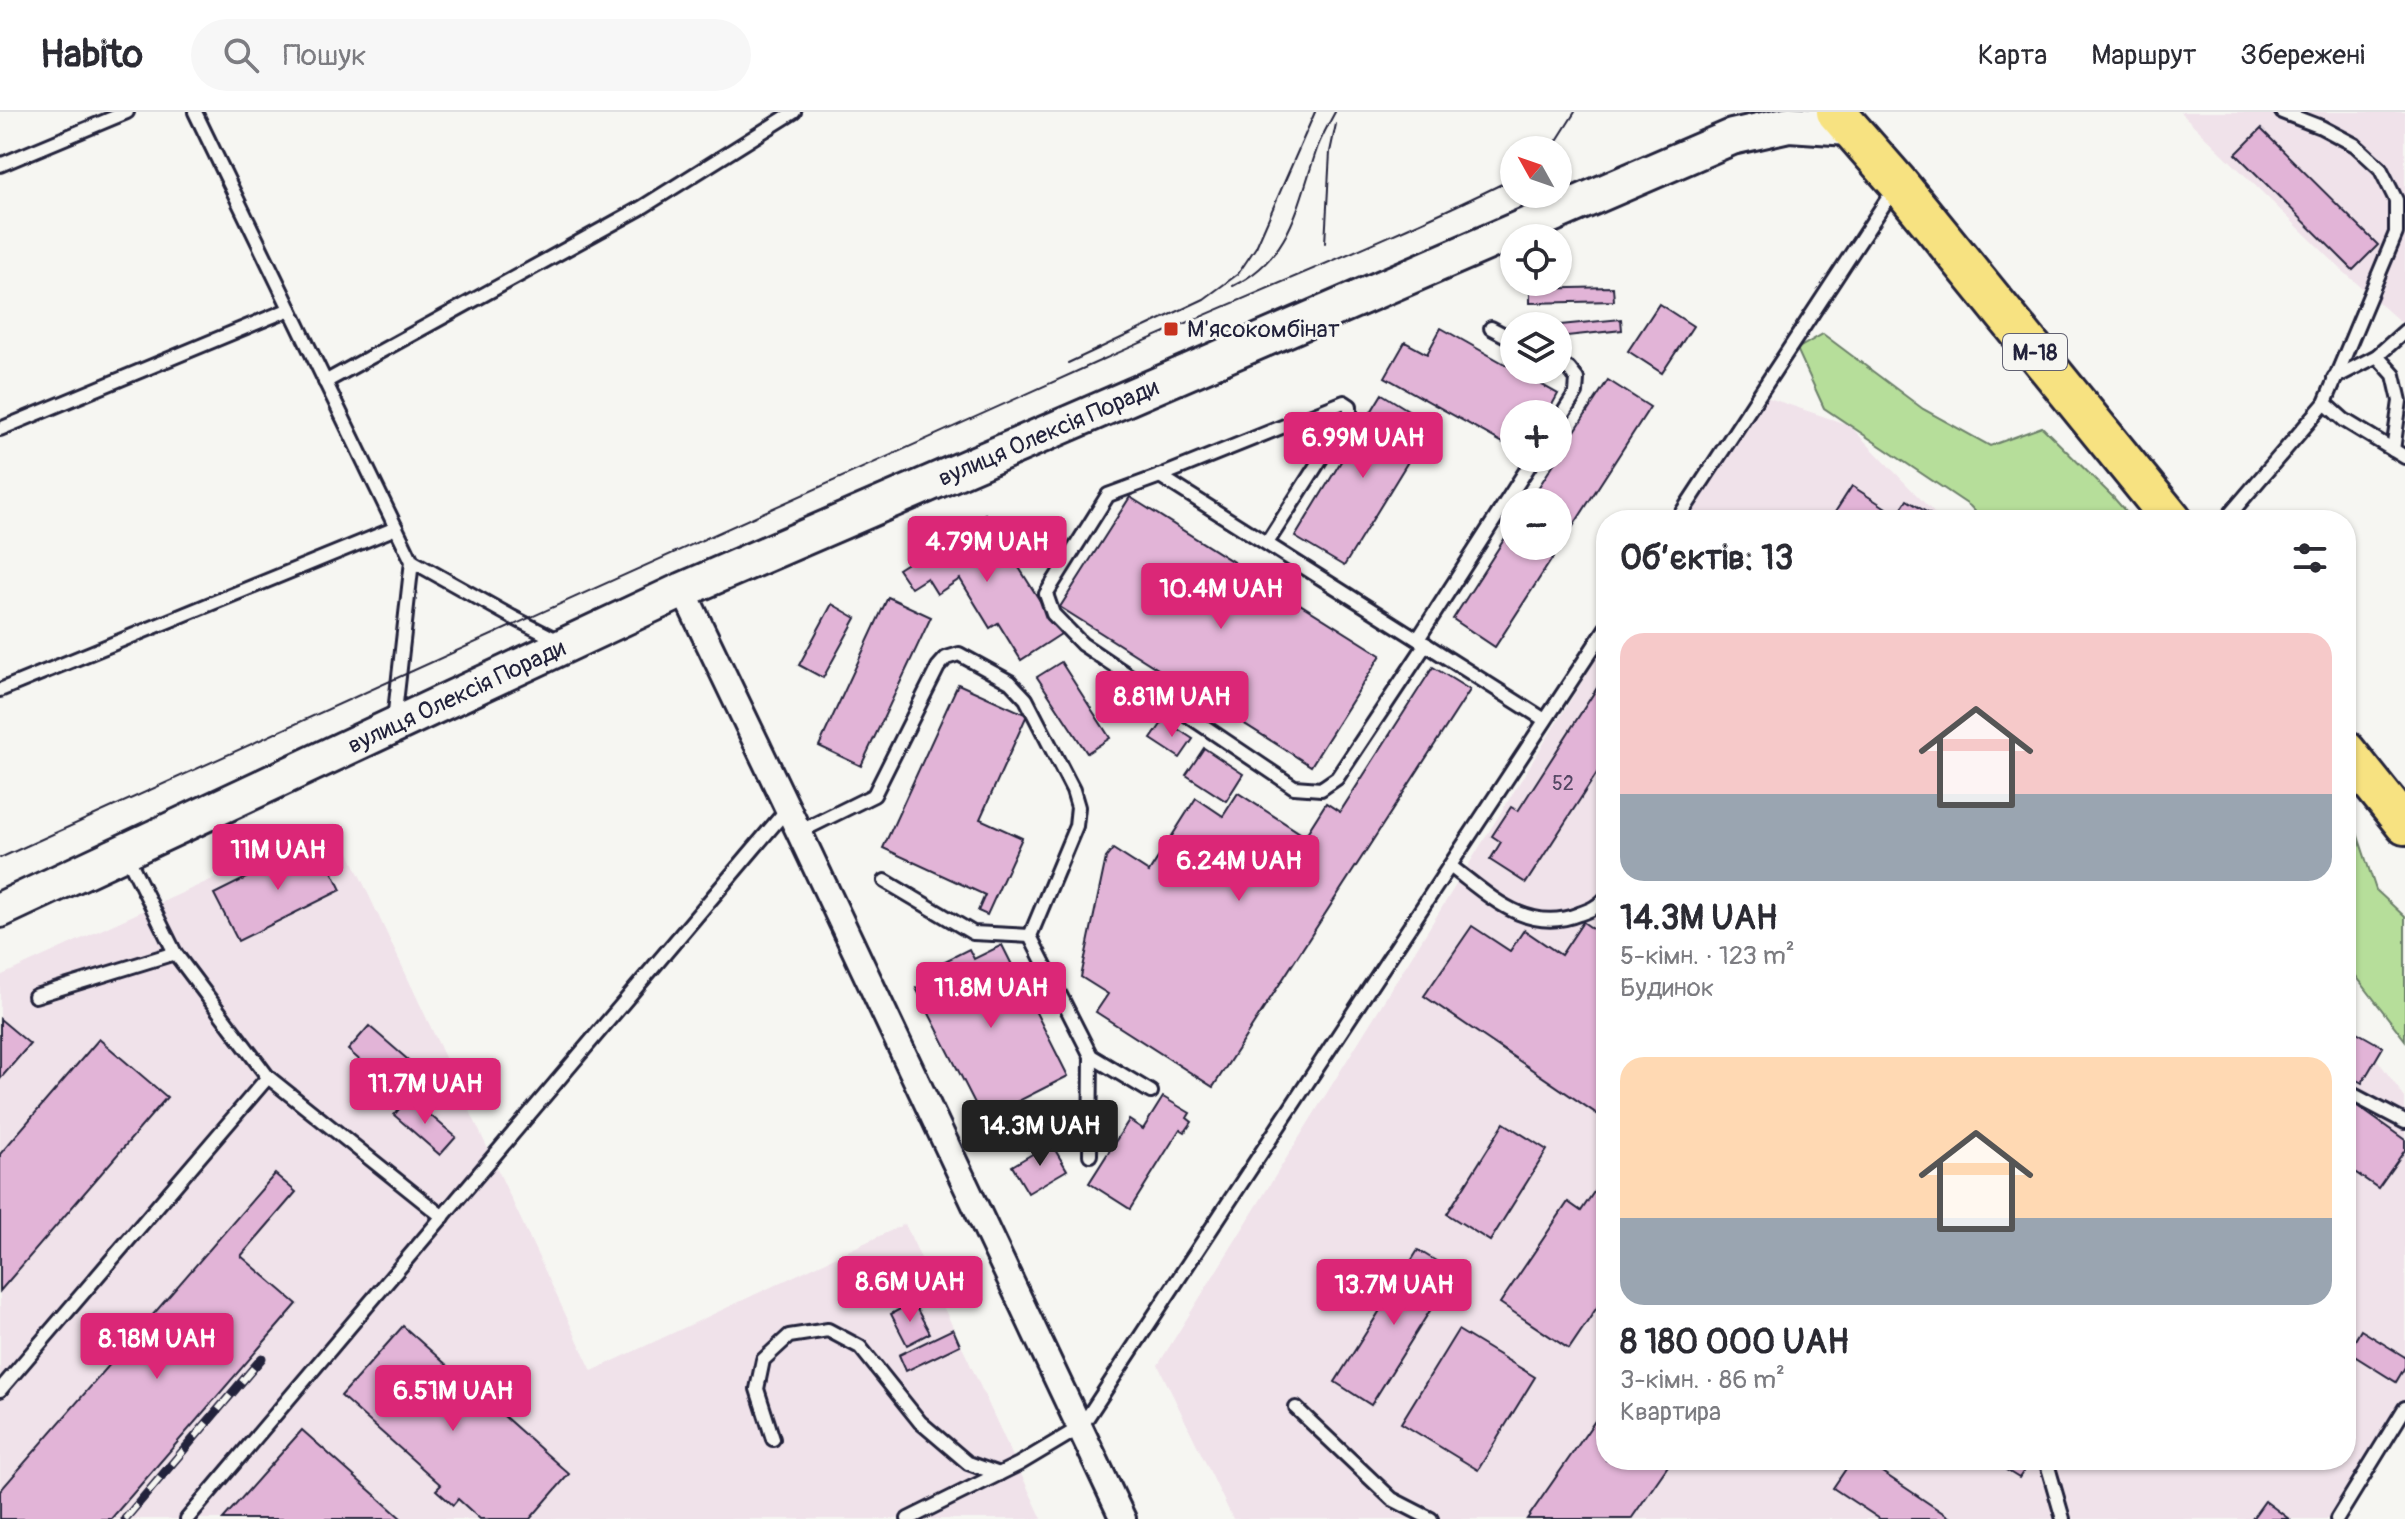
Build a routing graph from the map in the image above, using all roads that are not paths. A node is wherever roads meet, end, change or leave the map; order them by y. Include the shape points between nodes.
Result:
1 (127, 112) edge
2 (195, 112) edge
3 (794, 112) edge
4 (2282, 112) edge
5 (1843, 120) edge
6 (0, 165) edge
7 (1898, 183) junction
8 (290, 309) junction
9 (1491, 328) dead end
10 (2405, 331) edge
11 (1500, 333) edge
12 (2377, 356) junction
13 (1572, 373) edge
14 (2334, 378) junction
15 (325, 382) junction
16 (1572, 400) edge
17 (2325, 403) junction
18 (0, 429) edge
19 (2393, 450) junction
20 (2405, 457) edge
21 (1525, 472) edge
22 (1160, 476) junction
23 (1684, 510) edge
24 (2164, 510) edge
25 (2234, 510) edge
26 (396, 528) junction
27 (1267, 543) junction
28 (412, 561) junction
29 (683, 590) junction
30 (1422, 641) junction
31 (1596, 643) edge
32 (568, 646) junction
33 (0, 690) edge
34 (1545, 720) junction
35 (394, 724) junction
36 (2356, 764) edge
37 (788, 808) junction
38 (2405, 825) edge
39 (799, 832) junction
40 (125, 853) junction
41 (1450, 866) junction
42 (885, 881) dead end
43 (1596, 907) edge
44 (0, 910) edge
45 (1030, 936) junction
46 (175, 953) junction
47 (35, 996) dead end
48 (1091, 1056) junction
49 (268, 1077) junction
50 (1151, 1092) dead end
51 (2356, 1096) edge
52 (2405, 1122) edge
53 (1090, 1155) dead end
54 (443, 1217) junction
55 (0, 1390) edge
56 (1296, 1408) dead end
57 (2405, 1408) edge
58 (1081, 1427) junction
59 (773, 1439) dead end
60 (2049, 1470) edge
61 (999, 1474) junction
62 (187, 1519) edge
63 (908, 1519) edge
64 (1123, 1519) edge
65 (1431, 1519) edge
66 (2063, 1519) edge
67 (2337, 1519) edge

1 - 6 lane
2 - 8 lane
3 - 15 lane via 641,208
4 - 14 lane via 2355,145 2380,168 2396,200 2396,233
5 - 7 highway, М-18
5 - 29 main road, вулиця Олексія Поради via 1789,124 1732,137
7 - 23 lane
7 - 24 highway, М-18
8 - 15 lane
8 - 18 lane
9 - 11 lane
10 - 12 lane
12 - 14 lane
12 - 19 lane via 2394,375 2400,401
13 - 16 lane via 1577,379
14 - 17 lane
15 - 26 lane
17 - 19 lane
17 - 25 lane
19 - 20 lane
21 - 30 lane
22 - 27 lane
22 - 27 lane via 1344,402 1350,413
22 - 30 lane via 1108,495 1046,594 1053,614 1082,644 1294,787 1321,789 1337,778
26 - 28 lane
26 - 33 lane
27 - 30 lane
28 - 32 lane
28 - 35 lane
29 - 32 main road, вулиця Олексія Поради
29 - 37 street
30 - 34 lane
31 - 34 lane
32 - 35 main road, вулиця Олексія Поради
34 - 41 lane
35 - 40 main road, вулиця Олексія Поради
36 - 38 highway
37 - 39 street
37 - 54 lane
39 - 45 lane via 874,795 938,667 959,654 1010,682 1026,699 1078,807 1076,826
39 - 58 street
40 - 44 main road, вулиця Олексія Поради
40 - 46 lane
41 - 43 lane via 1508,911 1537,921 1565,920
41 - 58 lane
42 - 45 lane via 973,933
45 - 48 lane
46 - 47 lane
46 - 49 lane
48 - 50 lane
48 - 53 lane
49 - 54 lane
49 - 55 lane
51 - 52 lane
54 - 62 lane
56 - 65 lane via 1392,1499
57 - 67 lane
58 - 61 lane
58 - 64 street
59 - 61 lane via 757,1389 763,1360 789,1336 828,1330 860,1347 932,1432 968,1463
60 - 66 lane
61 - 63 lane

